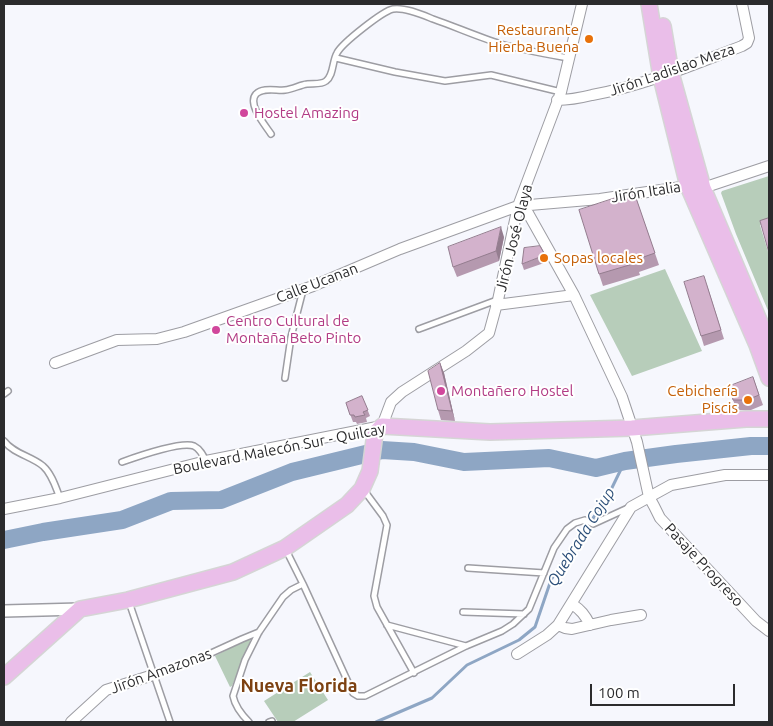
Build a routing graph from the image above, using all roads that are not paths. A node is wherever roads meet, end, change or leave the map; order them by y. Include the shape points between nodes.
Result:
1 (582, 4) edge
2 (650, 4) edge
3 (660, 4) edge
4 (742, 4) edge
5 (336, 58) junction
6 (568, 58) junction
7 (666, 75) junction
8 (559, 96) junction
9 (271, 134) dead end
10 (769, 166) edge
11 (696, 187) junction
12 (521, 206) junction
13 (303, 289) junction
14 (574, 295) junction
15 (497, 302) junction
16 (419, 329) dead end
17 (766, 348) edge
18 (55, 363) dead end
19 (285, 378) dead end
20 (769, 378) edge
21 (769, 419) edge
22 (378, 430) junction
23 (634, 435) junction
24 (4, 441) edge
25 (206, 461) junction
26 (122, 462) dead end
27 (769, 475) edge
28 (362, 489) junction
29 (648, 491) junction
30 (60, 498) junction
31 (631, 507) junction
32 (4, 509) edge
33 (285, 548) junction
34 (468, 568) dead end
35 (544, 573) junction
36 (303, 584) junction
37 (128, 600) junction
38 (572, 604) junction
39 (80, 609) junction
40 (4, 611) edge
41 (463, 612) dead end
42 (525, 614) junction
43 (641, 615) dead end
44 (387, 624) junction
45 (558, 625) junction
46 (590, 625) junction
47 (769, 631) edge
48 (259, 632) junction
49 (466, 646) junction
50 (517, 654) dead end
51 (414, 672) junction
52 (153, 675) junction
53 (4, 677) edge
54 (71, 722) edge
55 (170, 722) edge
56 (249, 722) edge

1 - 6 street, Jirón José Olaya
2 - 7 main road
3 - 7 main road
4 - 7 street, Jirón Ladislao Meza via 749,38 747,43
5 - 6 lane via 353,36 394,8 414,12 500,44
5 - 8 lane via 446,81 491,75
5 - 9 lane via 326,81 285,90 267,90 255,95 255,109
6 - 8 street, Jirón José Olaya
7 - 8 street, Jirón Ladislao Meza via 612,92 568,100
7 - 11 main road
8 - 12 street, Jirón José Olaya
10 - 11 street, Jirón Italia
11 - 12 street, Jirón Italia
11 - 17 main road
12 - 13 street, Calle Ucanan via 400,249
12 - 14 street, Jirón José Olaya
12 - 15 street, Jirón José Olaya
13 - 18 street, Calle Ucanan via 184,332 157,339 117,340
13 - 19 lane
14 - 15 street
14 - 23 street, Jirón José Olaya via 622,397
15 - 16 lane
15 - 22 street, Jirón José Olaya via 489,333 402,392 391,402
17 - 20 main road
21 - 23 main road, Boulevard Malecón Sur - Quilcay via 746,419
22 - 23 main road, Boulevard Malecón Sur - Quilcay
22 - 25 street, Boulevard Malecón Sur - Quilcay
22 - 28 main road via 370,472
23 - 29 street, Pasaje Progreso
24 - 30 lane via 43,466
25 - 26 lane via 193,445 177,446
25 - 30 street, Boulevard Malecón Sur - Quilcay
27 - 29 street via 716,476
28 - 33 main road via 347,505
28 - 44 lane via 386,525 374,596
29 - 31 street
29 - 47 street, Pasaje Progreso via 660,518
30 - 32 street, Boulevard Malecón Sur - Quilcay
31 - 35 lane via 593,524 585,520 567,529 554,548
31 - 38 street
33 - 36 lane
33 - 37 main road via 233,572
34 - 35 lane
35 - 42 lane
36 - 48 lane via 283,597
36 - 51 lane via 352,693 365,696
37 - 39 main road
37 - 52 lane
38 - 45 street
38 - 46 street via 584,613
39 - 40 street
39 - 53 main road
41 - 42 lane
42 - 49 lane via 502,631
43 - 46 street
44 - 49 lane
44 - 51 lane
45 - 46 street via 572,629
45 - 50 street
48 - 52 lane, Jirón Amazonas
48 - 56 lane via 233,696
49 - 51 lane
52 - 54 street, Jirón Amazonas via 106,690
52 - 55 lane

